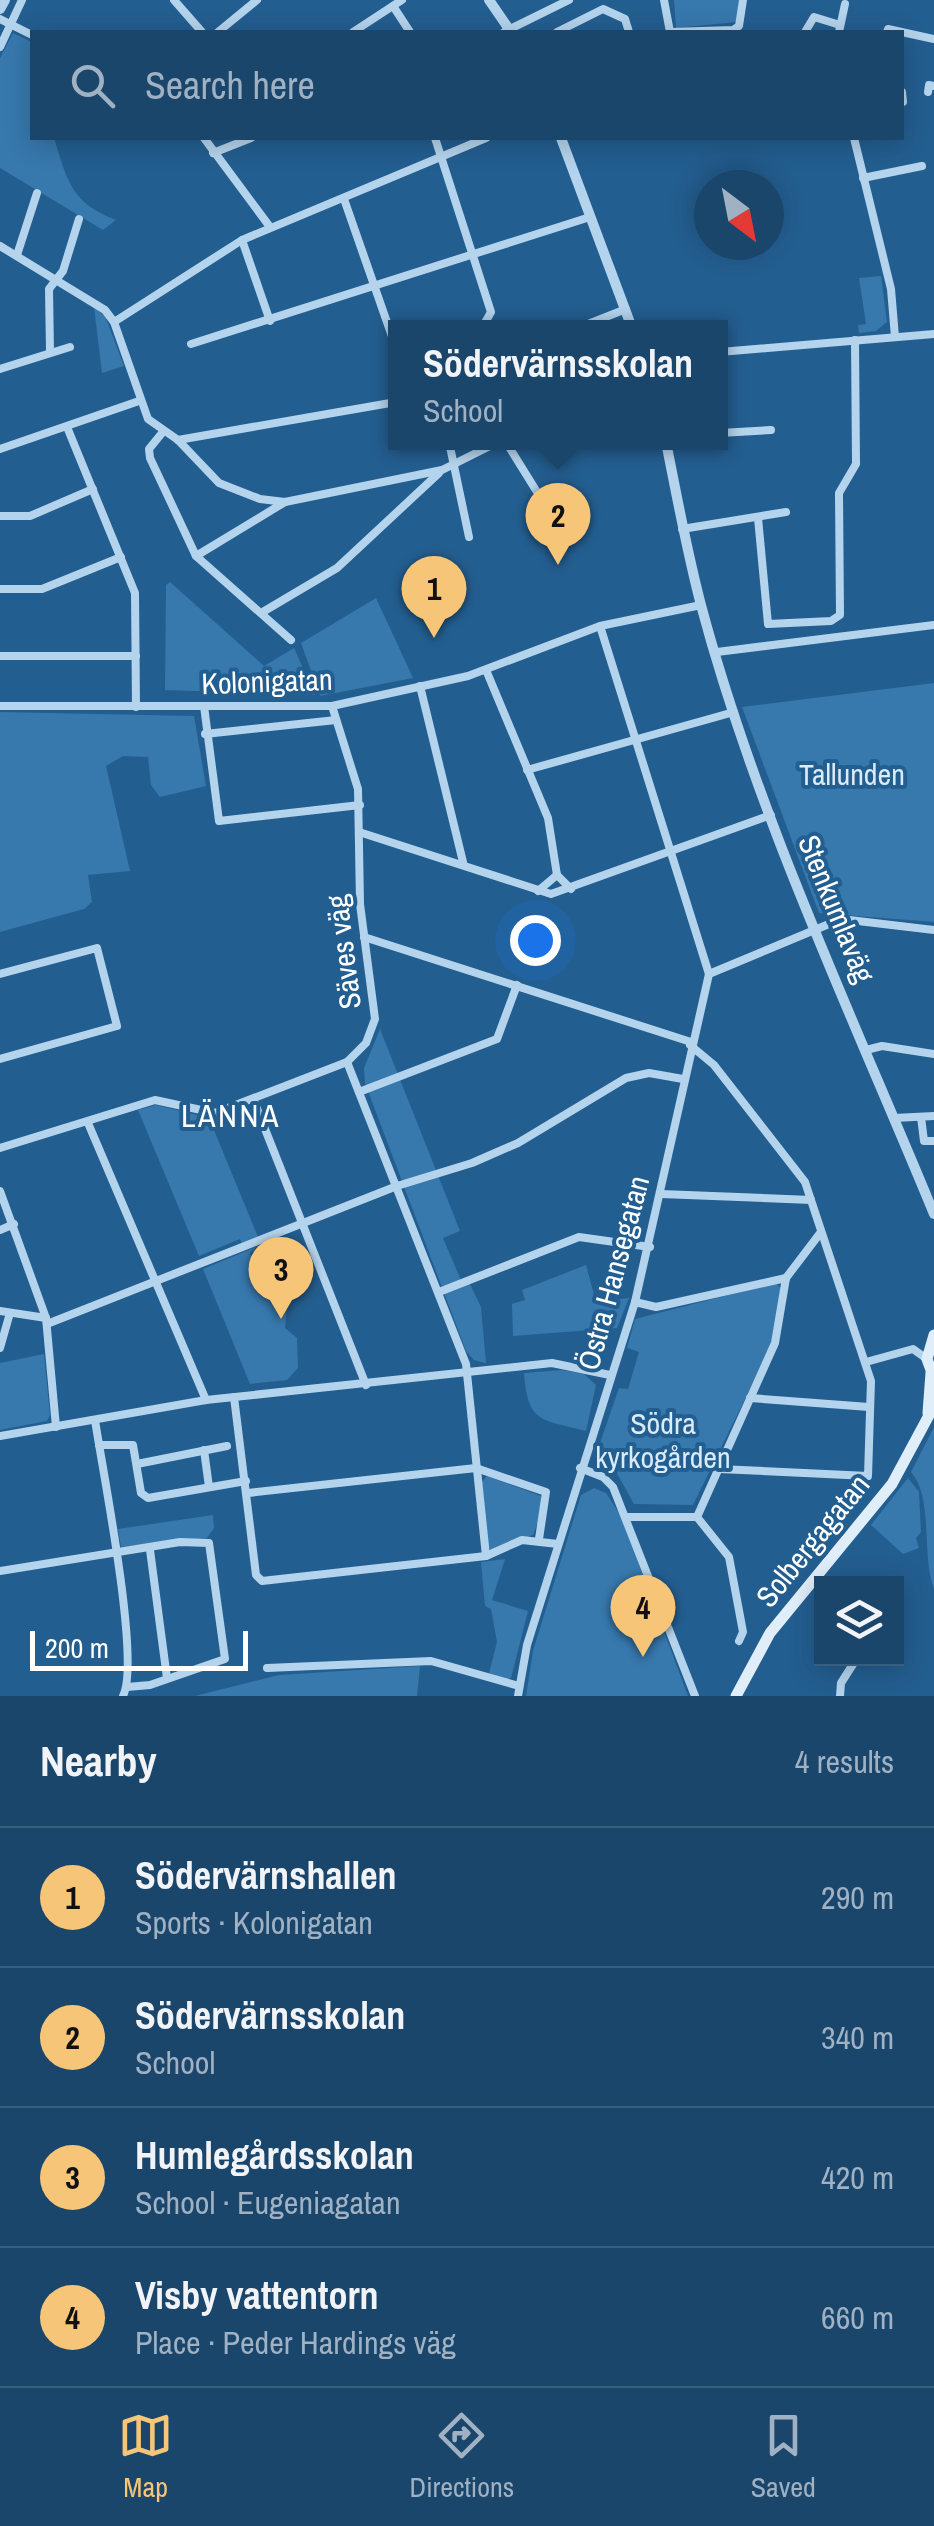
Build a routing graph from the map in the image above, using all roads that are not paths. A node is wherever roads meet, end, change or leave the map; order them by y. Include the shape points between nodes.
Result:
1 (5, 0) edge
2 (22, 0) edge
3 (174, 0) edge
4 (257, 0) edge
5 (402, 0) edge
6 (490, 0) edge
7 (569, 0) edge
8 (664, 0) edge
9 (743, 0) edge
10 (601, 4) edge
11 (845, 4) dead end
12 (393, 6) junction
13 (0, 9) edge
14 (0, 19) edge
15 (10, 24) junction
16 (839, 29) edge
17 (200, 30) edge
18 (220, 30) edge
19 (356, 30) edge
20 (409, 30) edge
21 (508, 30) edge
22 (513, 30) edge
23 (560, 30) edge
24 (628, 30) edge
25 (670, 30) edge
26 (733, 30) edge
27 (805, 30) edge
28 (904, 32) edge
29 (30, 34) edge
30 (934, 39) edge
31 (0, 47) edge
32 (205, 140) edge
33 (246, 140) edge
34 (436, 140) edge
35 (481, 140) edge
36 (562, 140) edge
37 (854, 140) edge
38 (213, 153) junction
39 (442, 156) junction
40 (922, 166) dead end
41 (863, 178) junction
42 (37, 193) dead end
43 (344, 198) junction
44 (590, 216) junction
45 (80, 220) dead end
46 (270, 227) junction
47 (242, 240) junction
48 (0, 246) edge
49 (17, 256) junction
50 (470, 256) junction
51 (55, 278) junction
52 (374, 287) junction
53 (626, 309) junction
54 (486, 320) edge
55 (598, 320) edge
56 (629, 320) edge
57 (270, 321) junction
58 (114, 322) junction
59 (388, 326) edge
60 (934, 334) edge
61 (895, 337) junction
62 (855, 340) junction
63 (192, 344) dead end
64 (70, 347) dead end
65 (728, 351) edge
66 (50, 352) junction
67 (0, 370) edge
68 (138, 401) junction
69 (388, 403) edge
70 (66, 427) junction
71 (770, 430) dead end
72 (162, 433) junction
73 (728, 433) edge
74 (178, 440) junction
75 (0, 449) edge
76 (451, 450) edge
77 (483, 450) edge
78 (508, 450) edge
79 (667, 450) edge
80 (454, 462) junction
81 (442, 470) junction
82 (93, 489) junction
83 (538, 492) dead end
84 (285, 502) junction
85 (786, 512) dead end
86 (0, 516) edge
87 (758, 518) junction
88 (682, 529) junction
89 (470, 538) dead end
90 (196, 556) junction
91 (120, 557) junction
92 (0, 588) edge
93 (701, 605) junction
94 (261, 613) junction
95 (934, 625) edge
96 (600, 626) junction
97 (291, 640) dead end
98 (717, 652) junction
99 (0, 656) edge
100 (136, 656) junction
101 (486, 670) junction
102 (420, 686) junction
103 (0, 706) edge
104 (204, 706) junction
105 (332, 706) junction
106 (136, 708) junction
107 (734, 712) junction
108 (336, 720) junction
109 (205, 734) junction
110 (634, 738) junction
111 (527, 770) junction
112 (360, 805) junction
113 (770, 815) junction
114 (359, 832) junction
115 (671, 852) junction
116 (463, 862) junction
117 (557, 875) junction
118 (571, 889) junction
119 (538, 891) junction
120 (817, 928) junction
121 (934, 930) edge
122 (364, 937) junction
123 (0, 974) edge
124 (709, 974) junction
125 (518, 985) junction
126 (691, 1044) junction
127 (866, 1050) junction
128 (934, 1054) edge
129 (0, 1059) edge
130 (348, 1062) junction
131 (684, 1079) junction
132 (359, 1092) junction
133 (254, 1100) junction
134 (934, 1116) edge
135 (921, 1117) junction
136 (894, 1118) junction
137 (88, 1123) junction
138 (934, 1142) edge
139 (0, 1148) edge
140 (397, 1186) junction
141 (0, 1191) edge
142 (661, 1194) junction
143 (811, 1200) junction
144 (934, 1214) edge
145 (302, 1223) junction
146 (14, 1224) junction
147 (0, 1230) edge
148 (822, 1232) junction
149 (650, 1247) junction
150 (786, 1278) junction
151 (154, 1283) junction
152 (439, 1292) junction
153 (635, 1302) junction
154 (5, 1312) edge
155 (47, 1321) junction
156 (934, 1335) edge
157 (0, 1348) edge
158 (927, 1359) junction
159 (866, 1362) junction
160 (610, 1374) junction
161 (464, 1375) junction
162 (932, 1376) edge
163 (366, 1385) junction
164 (234, 1397) junction
165 (750, 1398) junction
166 (206, 1400) junction
167 (869, 1408) junction
168 (931, 1411) edge
169 (95, 1420) junction
170 (56, 1427) junction
171 (0, 1436) edge
172 (99, 1445) junction
173 (227, 1446) dead end
174 (204, 1450) junction
175 (137, 1464) junction
176 (476, 1468) junction
177 (580, 1468) junction
178 (719, 1468) junction
179 (246, 1481) junction
180 (209, 1487) junction
181 (248, 1493) junction
182 (626, 1516) junction
183 (697, 1517) junction
184 (540, 1538) junction
185 (558, 1544) junction
186 (150, 1550) junction
187 (114, 1552) junction
188 (486, 1556) junction
189 (0, 1571) edge
190 (739, 1641) dead end
191 (852, 1666) edge
192 (267, 1668) dead end
193 (167, 1678) junction
194 (125, 1691) edge
195 (518, 1691) edge
196 (694, 1696) edge
197 (736, 1696) edge
198 (840, 1696) edge

1 - 13 street
2 - 15 street
3 - 17 street
4 - 18 street
5 - 12 street
6 - 21 street
7 - 22 street
8 - 25 street
9 - 26 street
10 - 23 street
10 - 24 street via 625,19
11 - 16 street
12 - 19 street
12 - 20 street
14 - 15 street
15 - 29 street
15 - 31 street
16 - 27 street via 814,16
28 - 30 street
32 - 38 street
33 - 38 street
34 - 39 street
35 - 39 street
36 - 44 street
37 - 41 street
38 - 46 street
39 - 43 street
39 - 50 street
40 - 41 street
41 - 61 street via 891,289
42 - 49 street
43 - 46 street
43 - 52 street
44 - 50 street
44 - 53 street
45 - 51 street
46 - 47 street
47 - 57 street
47 - 58 street
48 - 49 street
49 - 51 street
50 - 52 street
50 - 54 street via 491,312
51 - 58 street
51 - 66 street via 49,289
52 - 57 street
52 - 59 street
53 - 55 street
53 - 56 street
57 - 63 street
58 - 68 street
60 - 61 street
61 - 62 street
62 - 65 street
62 - 87 street via 856,464 839,493 840,615 768,624
64 - 66 street
66 - 67 street
68 - 70 street
68 - 72 street
69 - 74 street
70 - 75 street
70 - 82 street
71 - 73 street
72 - 74 street
72 - 90 street via 150,458
74 - 84 street via 219,483
76 - 80 street
77 - 80 street
78 - 83 street
79 - 88 street, Stenkumlaväg
80 - 81 street
80 - 89 street
81 - 84 street
81 - 94 street via 337,568
82 - 86 street via 30,516
82 - 91 street
84 - 90 street
85 - 87 street
87 - 88 street
88 - 93 street, Stenkumlaväg
90 - 94 street
91 - 92 street via 42,589
91 - 100 street via 135,593
93 - 96 street, Kolonigatan
93 - 98 street, Stenkumlaväg
94 - 97 street
95 - 98 street
96 - 101 street, Kolonigatan
96 - 110 street
98 - 107 street, Stenkumlaväg
99 - 100 street
100 - 106 street
101 - 102 street, Kolonigatan
101 - 111 street
102 - 105 street, Kolonigatan
102 - 116 street
103 - 106 street, Kolonigatan
104 - 105 street, Kolonigatan
104 - 106 street, Kolonigatan
104 - 109 street
105 - 108 street, Säves väg
107 - 110 street
107 - 113 street, Stenkumlaväg
108 - 109 street
108 - 112 street, Säves väg
109 - 112 street via 219,821
110 - 111 street
110 - 115 street
111 - 117 street via 548,818
112 - 114 street, Säves väg
113 - 115 street
113 - 120 street, Stenkumlaväg
114 - 116 street
114 - 122 street, Säves väg
115 - 118 street
115 - 124 street
116 - 119 street
117 - 118 street
117 - 119 street
118 - 119 street
120 - 121 street via 841,918
120 - 124 street
120 - 127 street, Stenkumlaväg
122 - 125 street
122 - 130 street, Säves väg via 375,1019 366,1043
123 - 129 street via 98,948 115,1028
124 - 126 street, Östra Hansegatan
125 - 126 street
125 - 132 street via 497,1039
126 - 131 street, Östra Hansegatan
126 - 143 street via 801,1175
127 - 128 street
127 - 136 street, Stenkumlaväg
130 - 132 street
130 - 133 street
131 - 140 street via 649,1073 626,1078 518,1143
131 - 142 street, Östra Hansegatan
132 - 140 street
133 - 137 street via 215,1113 156,1100
133 - 145 street
134 - 135 street
135 - 136 street
135 - 138 street via 924,1141
136 - 144 street, Stenkumlaväg
137 - 139 street
137 - 151 street
140 - 145 street
140 - 152 street
141 - 146 street
142 - 143 street
142 - 149 street, Östra Hansegatan
143 - 148 street
145 - 151 street
145 - 163 street
146 - 147 street
146 - 155 street
148 - 150 street
148 - 159 street
149 - 152 street via 580,1237
149 - 153 street, Östra Hansegatan
150 - 153 street via 656,1307
150 - 165 street via 776,1343
151 - 155 street
151 - 166 street
152 - 161 street via 466,1364
153 - 160 street, Östra Hansegatan
154 - 155 street
154 - 157 street
155 - 170 street
156 - 158 main road
158 - 159 street via 913,1349
158 - 162 main road, Solbergagatan
159 - 167 street
160 - 161 street via 552,1363
160 - 177 street, Östra Hansegatan
161 - 163 street
161 - 176 street
162 - 168 main road, Solbergagatan
163 - 164 street
164 - 166 street
164 - 179 street
165 - 167 street
165 - 178 street
166 - 169 street
167 - 178 street via 868,1476
168 - 197 main road, Solbergagatan via 892,1484 762,1644
169 - 170 street
169 - 172 street
170 - 171 street
172 - 175 street via 126,1441
172 - 187 street
173 - 174 street
174 - 175 street
174 - 180 street
175 - 180 street via 141,1493 148,1498
176 - 181 street
176 - 184 street via 546,1492
176 - 188 street
177 - 182 street via 608,1480
177 - 185 street, Östra Hansegatan
178 - 183 street
179 - 180 street
179 - 181 street
181 - 188 street via 260,1580
182 - 183 street
182 - 196 street
183 - 190 street via 733,1568
184 - 185 street
184 - 188 street
185 - 195 street, Östra Hansegatan
186 - 187 street
186 - 193 street
186 - 193 street via 203,1541 212,1548 227,1653 222,1662
187 - 189 street
187 - 194 street
191 - 198 street
192 - 195 street via 431,1661
193 - 194 street

